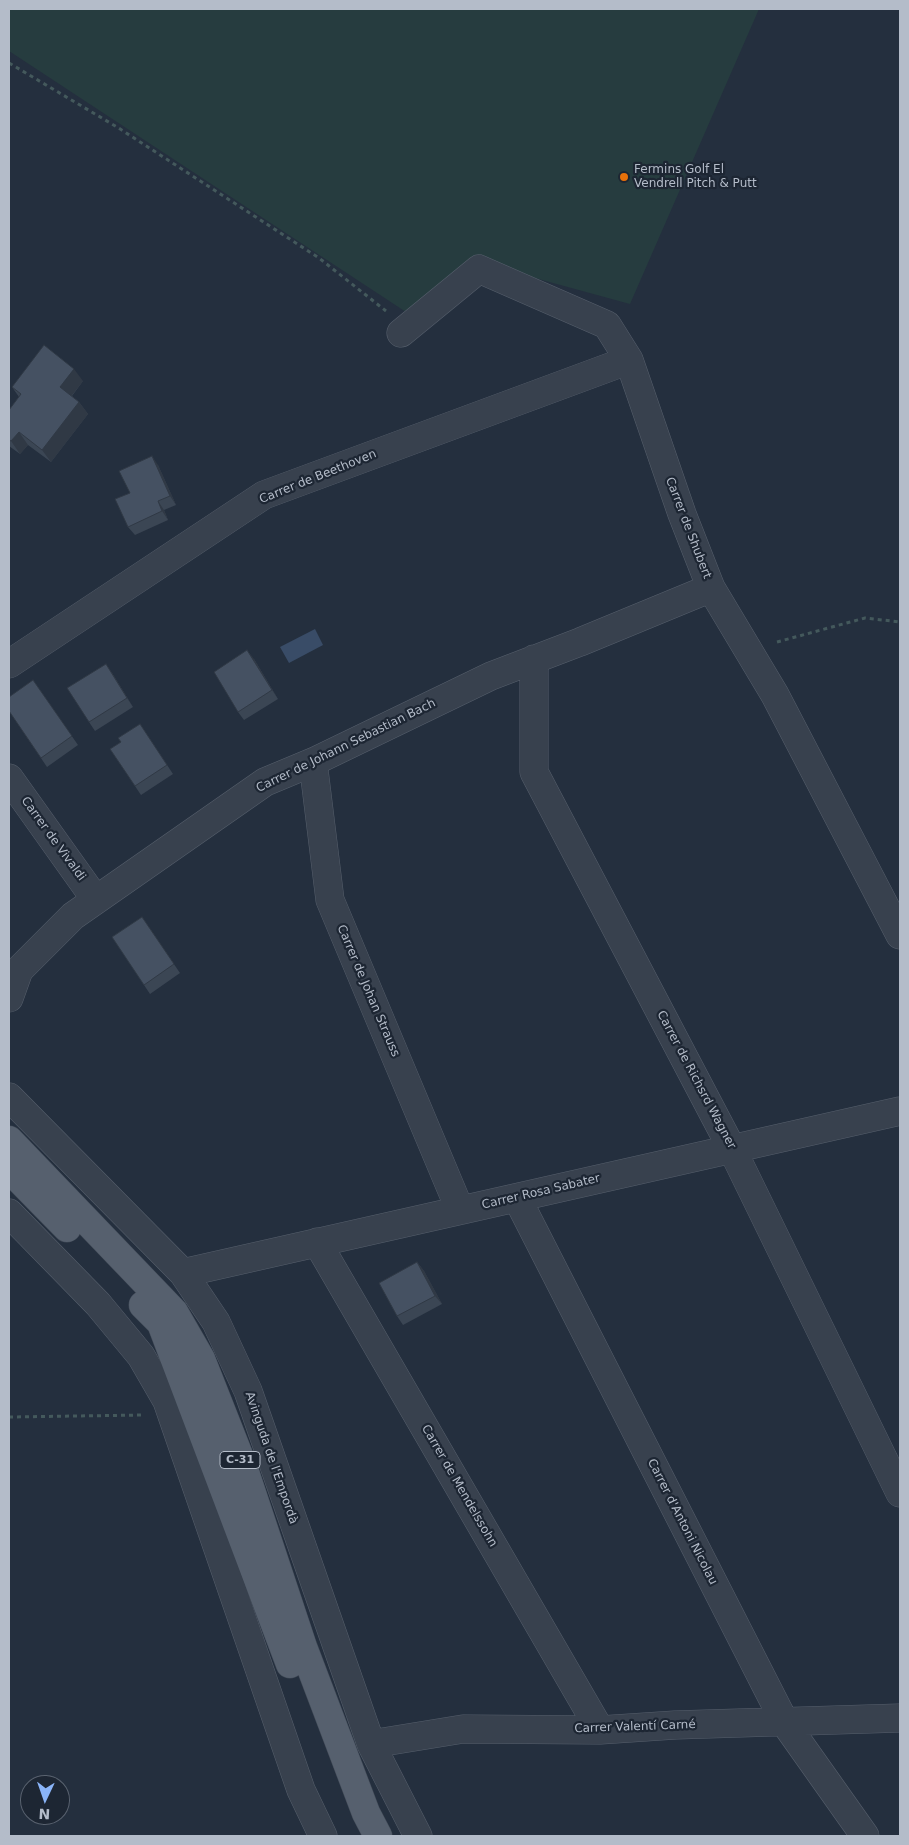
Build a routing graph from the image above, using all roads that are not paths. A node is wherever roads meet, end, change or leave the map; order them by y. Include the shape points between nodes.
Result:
1 (401, 333) road end
2 (629, 360) junction
3 (711, 588) junction
4 (534, 660) junction
5 (9, 664) edge
6 (313, 762) junction
7 (9, 778) edge
8 (96, 900) junction
9 (900, 935) edge
10 (14, 973) edge
11 (9, 998) edge
12 (9, 1097) edge
13 (900, 1112) edge
14 (9, 1140) edge
15 (732, 1149) junction
16 (9, 1169) edge
17 (517, 1198) junction
18 (460, 1210) junction
19 (9, 1213) edge
20 (317, 1242) junction
21 (183, 1273) junction
22 (900, 1493) edge
23 (900, 1718) edge
24 (785, 1723) junction
25 (600, 1730) junction
26 (371, 1744) junction
27 (323, 1836) edge
28 (358, 1836) edge
29 (378, 1836) edge
30 (418, 1836) edge
31 (865, 1836) edge

1 - 2 street, Carrer de Shubert via 479,269 607,325
2 - 3 street, Carrer de Shubert
2 - 5 street, Carrer de Beethoven via 264,495
3 - 4 street, Carrer de Johann Sebastian Bach
3 - 9 street, Carrer de Shubert via 775,694
4 - 6 street, Carrer de Johann Sebastian Bach via 491,676
4 - 15 street, Carrer de Richsrd Wagner via 534,772
6 - 8 street, Carrer de Johann Sebastian Bach via 265,782
6 - 18 street, Carrer de Johan Strauss via 330,900
7 - 8 street, Carrer de Vivaldi
8 - 10 street, Carrer de Johann Sebastian Bach via 74,916
10 - 11 street, Carrer de Johann Sebastian Bach
12 - 21 street, Avinguda de l'Empordà
13 - 15 street, Carrer Rosa Sabater
14 - 29 main road, C-31 via 174,1312 201,1359 242,1463 303,1647 366,1814
15 - 17 street, Carrer Rosa Sabater
15 - 22 street, Carrer de Richsrd Wagner
16 - 28 main road, C-31 via 161,1323 353,1830
17 - 18 street, Carrer Rosa Sabater
17 - 24 street, Carrer d'Antoni Nicolau
18 - 20 street, Carrer Rosa Sabater
19 - 27 street via 98,1304 141,1356 166,1401 301,1790
20 - 21 street, Carrer Rosa Sabater
20 - 25 street, Carrer de Mendelssohn
21 - 26 street, Avinguda de l'Empordà via 216,1322 248,1391
23 - 24 street, Carrer Valentí Carné
24 - 25 street, Carrer Valentí Carné
24 - 31 street, Carrer d'Antoni Nicolau
25 - 26 street, Carrer Valentí Carné via 463,1729
26 - 30 street, Avinguda de l'Empordà

